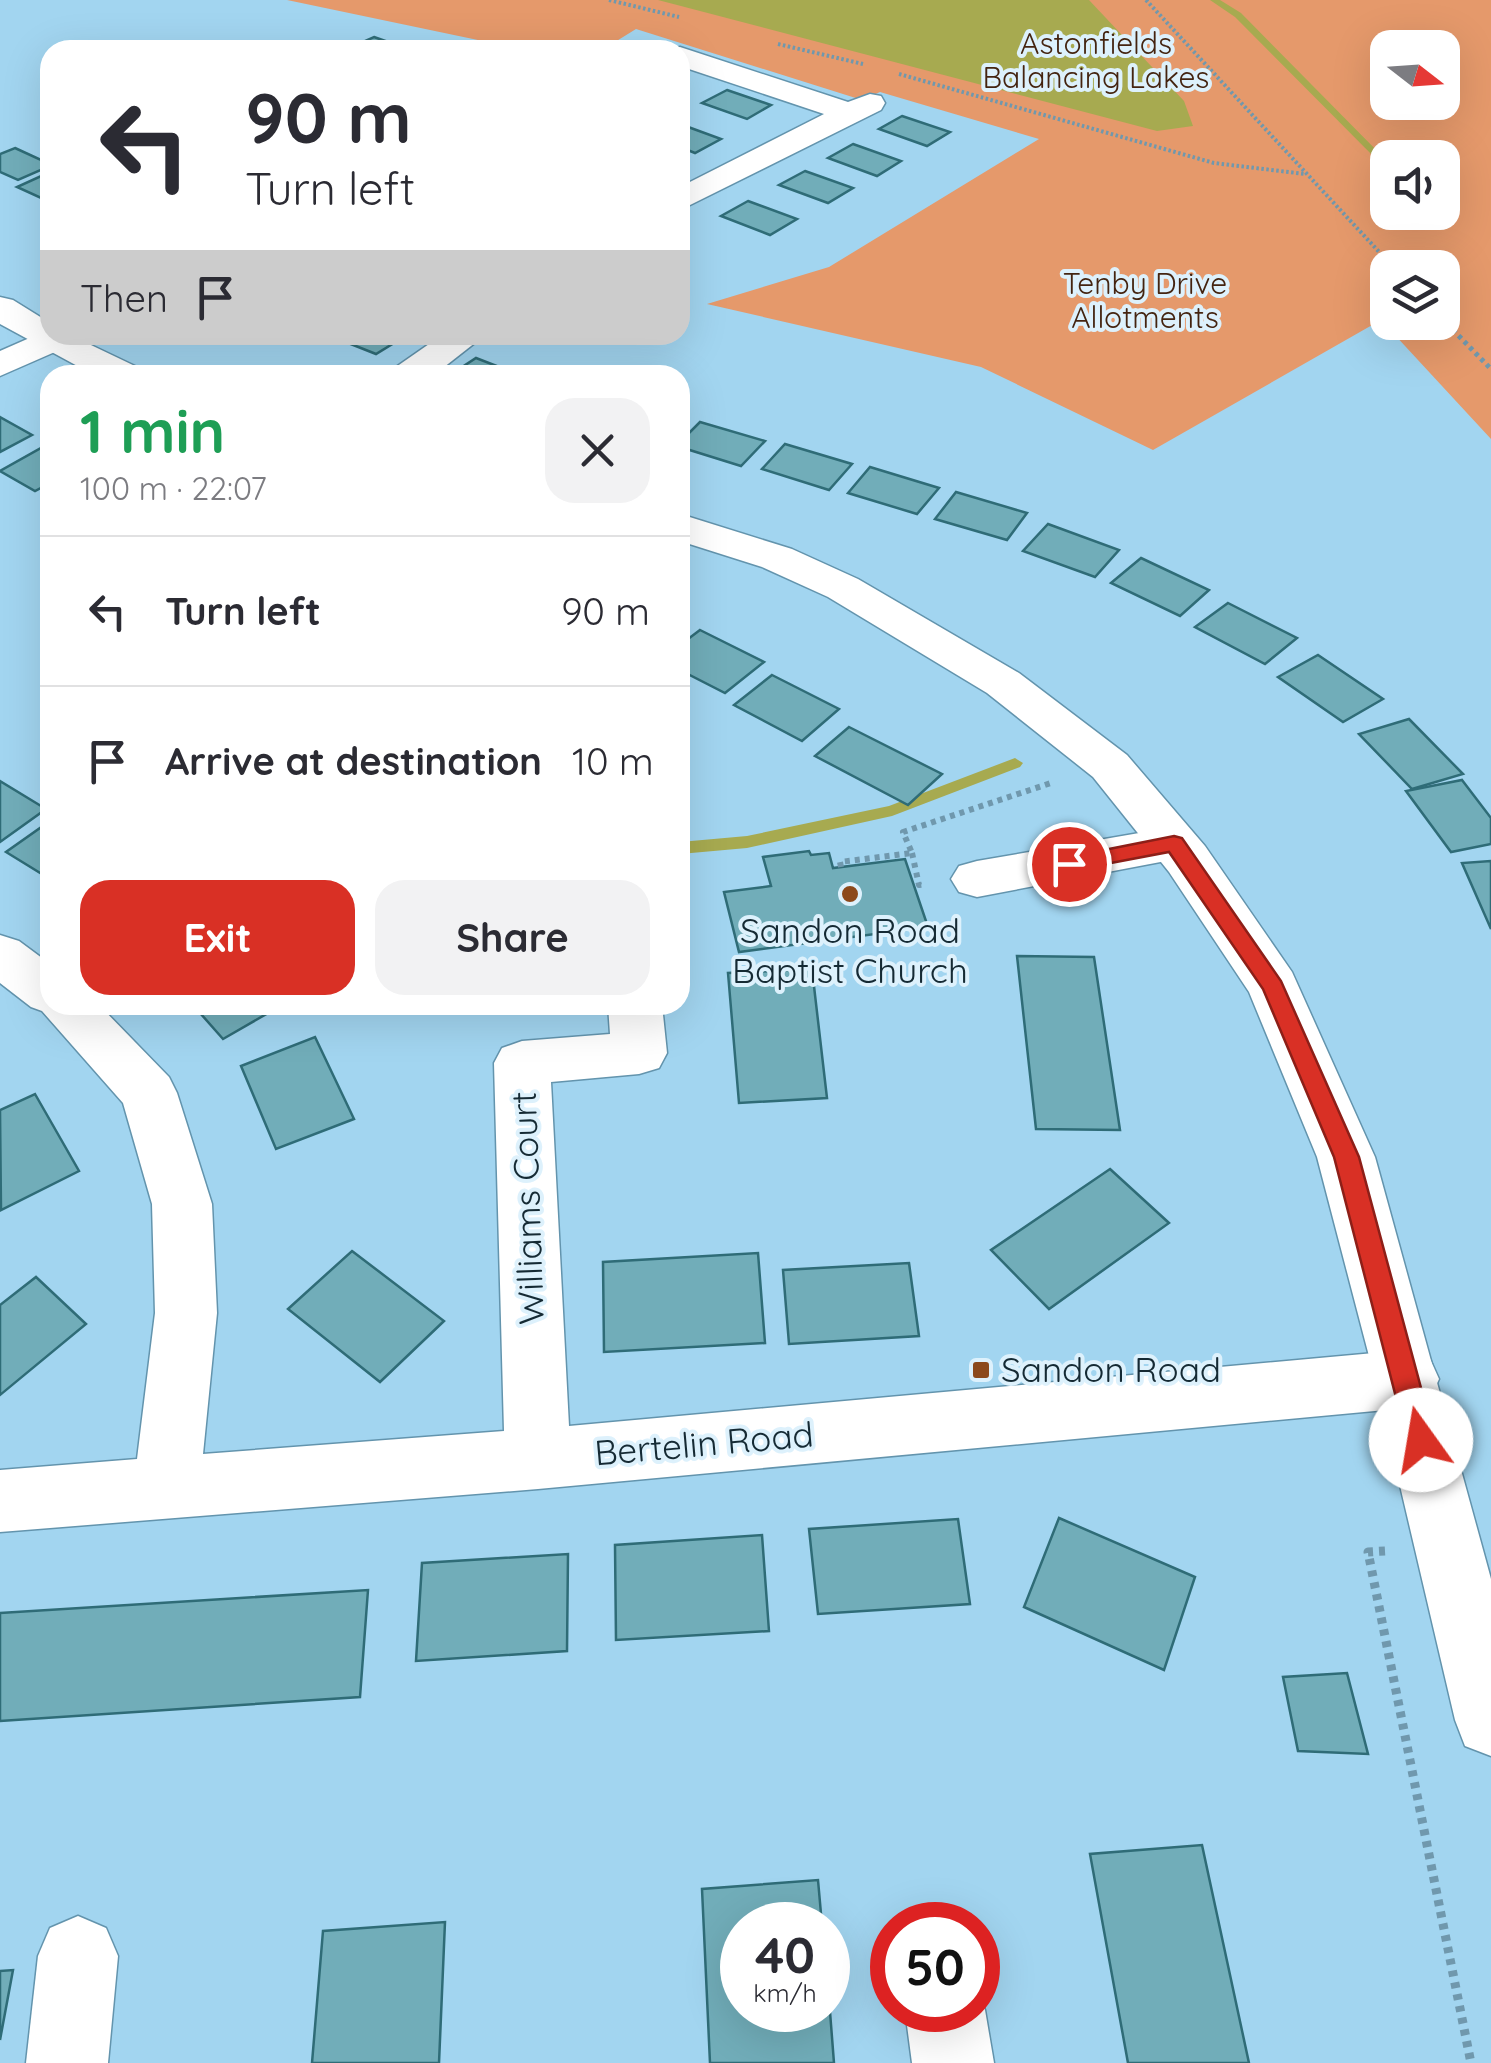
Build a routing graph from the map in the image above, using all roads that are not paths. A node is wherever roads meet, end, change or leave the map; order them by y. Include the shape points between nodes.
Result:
1 (690, 59) edge
2 (690, 195) edge
3 (0, 308) edge
4 (40, 333) edge
5 (40, 345) edge
6 (61, 345) edge
7 (452, 345) edge
8 (0, 364) edge
9 (103, 365) edge
10 (423, 365) edge
11 (690, 530) edge
12 (1174, 844) junction
13 (977, 879) dead end
14 (0, 955) edge
15 (40, 985) edge
16 (75, 1015) edge
17 (636, 1015) edge
18 (1407, 1378) junction
19 (538, 1459) junction
20 (167, 1486) junction
21 (0, 1501) edge
22 (1489, 1703) edge
23 (78, 1956) dead end
24 (949, 2032) edge
25 (67, 2063) edge
26 (954, 2063) edge

1 - 2 street via 858,108
3 - 4 street
5 - 8 street
6 - 9 street
7 - 10 street
11 - 12 street via 843,588 1003,683 1115,772
12 - 13 street
12 - 18 street via 1273,986 1346,1157
14 - 15 street
16 - 20 street via 149,1093 182,1204 186,1313
17 - 19 street, Williams Court via 640,1053 522,1062
18 - 19 street, Bertelin Road
18 - 22 street
19 - 20 street, Bertelin Road
20 - 21 street, Bertelin Road
23 - 25 street
24 - 26 street

